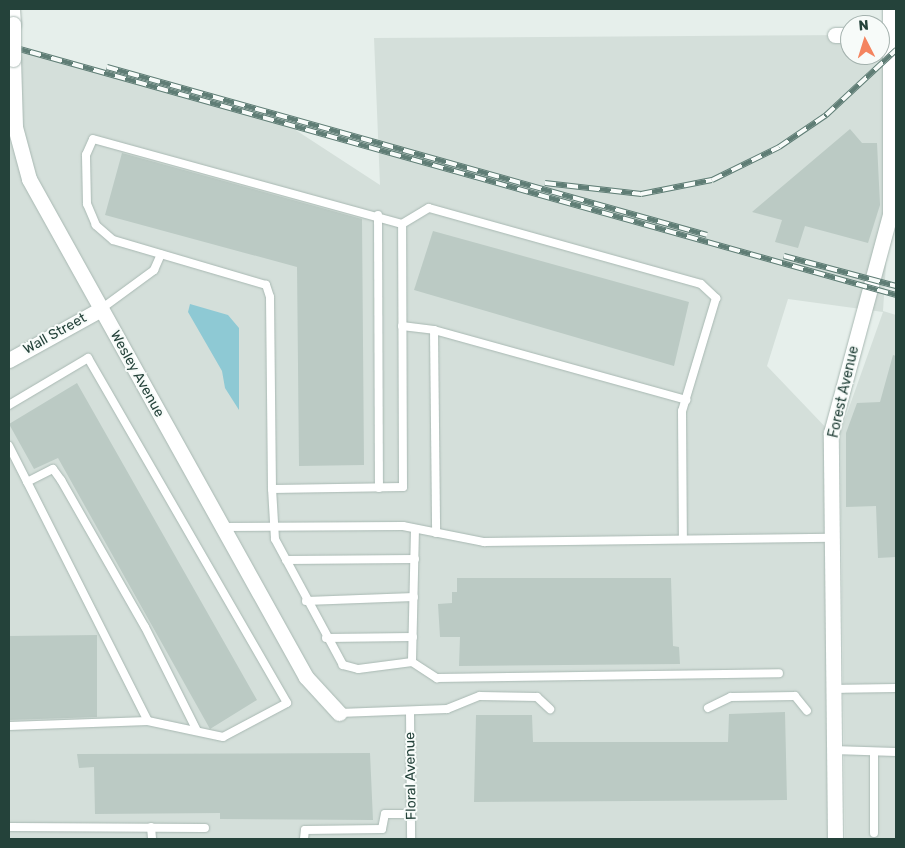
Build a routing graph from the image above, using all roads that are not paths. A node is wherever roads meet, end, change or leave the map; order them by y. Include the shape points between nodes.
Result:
1 (12, 9) edge
2 (888, 65) edge
3 (378, 215) junction
4 (402, 224) junction
5 (160, 254) junction
6 (101, 309) junction
7 (402, 326) junction
8 (434, 330) junction
9 (9, 360) edge
10 (686, 400) junction
11 (9, 405) edge
12 (9, 446) edge
13 (27, 482) junction
14 (379, 488) junction
15 (272, 489) junction
16 (223, 527) junction
17 (274, 527) junction
18 (416, 529) junction
19 (436, 533) junction
20 (832, 538) junction
21 (683, 539) junction
22 (415, 559) junction
23 (286, 560) junction
24 (414, 597) junction
25 (306, 601) junction
26 (413, 637) junction
27 (326, 638) junction
28 (412, 662) junction
29 (779, 673) dead end
30 (896, 688) edge
31 (832, 689) junction
32 (708, 708) dead end
33 (550, 709) dead end
34 (807, 711) dead end
35 (410, 712) junction
36 (339, 714) joint
37 (148, 721) junction
38 (9, 726) edge
39 (197, 731) junction
40 (833, 750) junction
41 (874, 752) junction
42 (896, 752) edge
43 (411, 814) junction
44 (9, 827) edge
45 (151, 827) junction
46 (205, 828) dead end
47 (874, 832) dead end
48 (152, 839) edge
49 (304, 839) edge
50 (412, 839) edge
51 (835, 839) edge

1 - 6 street, Wesley Avenue, bridge via 15,126 29,180
2 - 20 street, Forest Avenue via 890,214 831,433
3 - 4 lane
3 - 5 lane via 93,139 86,155 87,204 96,225 114,240
3 - 14 lane
4 - 7 lane
4 - 10 lane via 429,208 701,284 716,298
5 - 6 lane via 154,270
5 - 15 lane via 266,285 270,297
6 - 9 street, Wall Street
6 - 16 street, Wesley Avenue
7 - 8 lane
7 - 14 lane via 403,487
8 - 10 lane
8 - 19 lane
10 - 21 lane via 680,424
11 - 39 lane via 88,358 287,703 223,737
12 - 13 lane
13 - 37 lane
13 - 39 lane via 53,469 62,480 145,627
14 - 15 lane
15 - 17 lane
16 - 17 lane
16 - 36 street, Wesley Avenue via 306,677
17 - 18 lane via 403,526
17 - 23 lane via 275,539
18 - 19 lane
18 - 22 lane
19 - 21 lane via 484,542
20 - 21 lane
20 - 31 street, Forest Avenue
22 - 23 lane
22 - 24 lane
23 - 25 lane
24 - 25 lane
24 - 26 lane
25 - 27 lane
26 - 27 lane
26 - 28 lane
27 - 28 lane via 343,665 358,669
28 - 29 lane via 437,678
30 - 31 lane
31 - 40 street, Forest Avenue
32 - 34 lane via 730,697 795,696
33 - 35 lane via 538,698 480,696 447,708
35 - 36 lane
35 - 43 lane, Floral Avenue
37 - 38 lane
37 - 39 lane
40 - 41 lane
40 - 51 street, Forest Avenue
41 - 42 lane
41 - 47 lane
43 - 49 lane via 385,814 382,829 305,830
43 - 50 lane, Floral Avenue
44 - 45 lane
45 - 46 lane
45 - 48 lane

